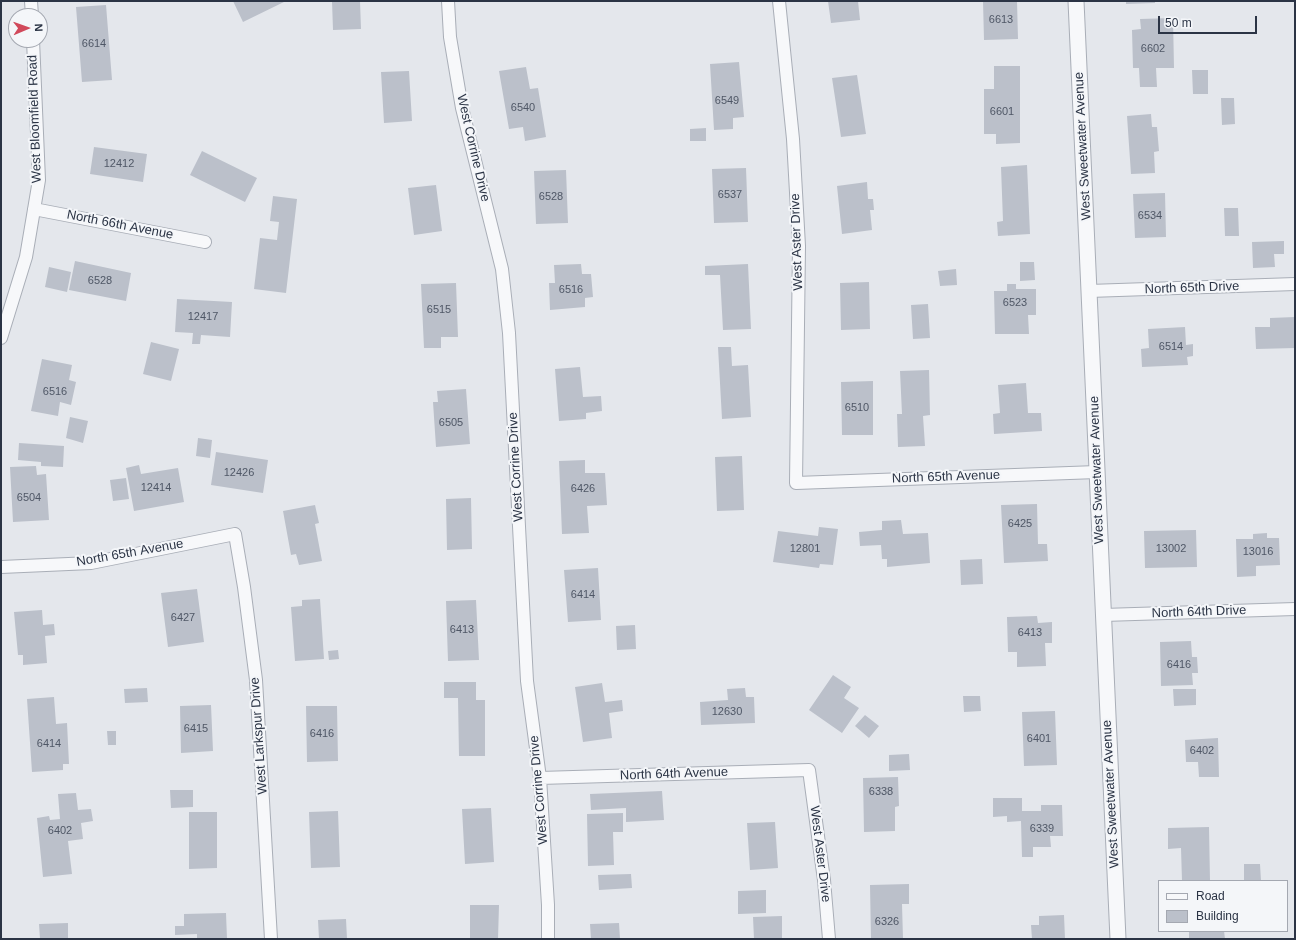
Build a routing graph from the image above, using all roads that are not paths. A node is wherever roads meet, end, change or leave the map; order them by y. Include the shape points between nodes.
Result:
1 (448, 1) edge
2 (780, 1) edge
3 (1076, 1) edge
4 (33, 48) edge
5 (34, 209) junction
6 (205, 242) dead end
7 (1295, 284) edge
8 (1089, 292) junction
9 (1, 338) edge
10 (1096, 472) junction
11 (796, 483) joint
12 (235, 534) joint
13 (1, 567) edge
14 (1295, 609) edge
15 (1103, 615) junction
16 (809, 770) joint
17 (540, 778) junction
18 (271, 939) edge
19 (548, 939) edge
20 (829, 939) edge
21 (1118, 939) edge

1 - 17 street, West Corrine Drive via 450,37 462,108 502,269 509,334 526,681
2 - 11 street, West Aster Drive via 799,246
3 - 8 street, West Sweetwater Avenue
4 - 5 street, West Bloomfield Road via 38,180
5 - 6 street, North 66th Avenue
5 - 9 street, West Bloomfield Road via 26,256
7 - 8 street, North 65th Drive
8 - 10 street, West Sweetwater Avenue
10 - 11 street, North 65th Avenue
10 - 15 street, West Sweetwater Avenue
12 - 13 street, North 65th Avenue via 92,563
12 - 18 street, West Larkspur Drive via 256,680
14 - 15 street, North 64th Drive
15 - 21 street, West Sweetwater Avenue
16 - 17 street, North 64th Avenue
16 - 20 street, West Aster Drive
17 - 19 street, West Corrine Drive

